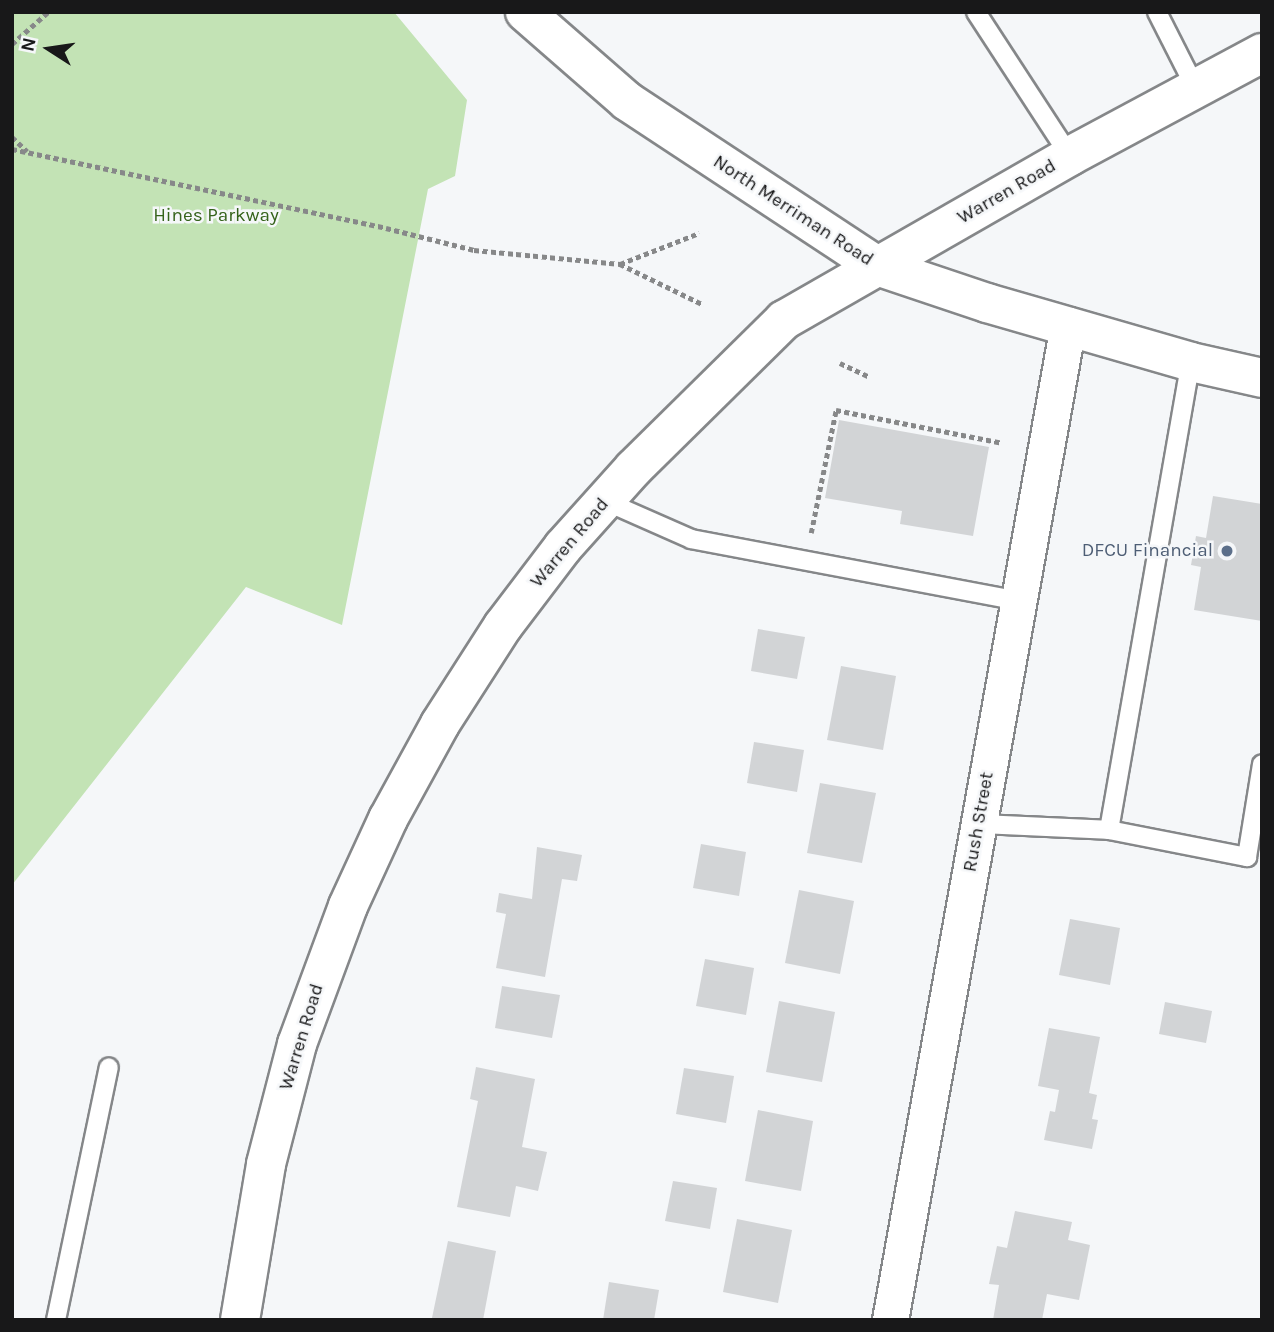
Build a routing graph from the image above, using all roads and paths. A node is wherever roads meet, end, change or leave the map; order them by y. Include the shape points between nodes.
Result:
1 (48, 12) edge
2 (525, 12) edge
3 (976, 12) edge
4 (1157, 12) edge
5 (13, 45) edge
6 (1262, 53) edge
7 (1196, 89) junction
8 (12, 137) edge
9 (12, 149) edge
10 (30, 153) junction
11 (1070, 156) junction
12 (699, 233) dead end
13 (620, 264) junction
14 (877, 266) junction
15 (704, 304) dead end
16 (1069, 325) junction
17 (1191, 362) junction
18 (840, 363) dead end
19 (870, 377) dead end
20 (1262, 378) edge
21 (1002, 443) dead end
22 (605, 501) junction
23 (805, 561) junction
24 (1019, 601) junction
25 (1262, 764) edge
26 (979, 824) junction
27 (1109, 830) junction
28 (109, 1067) dead end
29 (56, 1320) edge
30 (240, 1320) edge
31 (890, 1320) edge

1 - 5 path
2 - 14 main road, North Merriman Road via 627,101
3 - 11 lane
4 - 7 lane
6 - 7 main road, Warren Road
7 - 11 main road, Warren Road
8 - 10 path
9 - 10 path
10 - 13 path via 474,250
11 - 14 main road, Warren Road
12 - 13 path
13 - 15 path
14 - 16 main road, North Merriman Road
14 - 22 main road, Warren Road via 784,320
16 - 17 main road, North Merriman Road
16 - 24 street, Rush Street
17 - 20 main road, North Merriman Road
17 - 27 lane
18 - 19 path
21 - 23 path via 836,410
22 - 23 lane via 691,539
22 - 30 main road, Warren Road via 503,626 440,724 388,818 348,906 297,1044 269,1151
23 - 24 lane
24 - 26 street, Rush Street
25 - 27 lane via 1247,857
26 - 27 lane
26 - 31 street, Rush Street
28 - 29 lane

